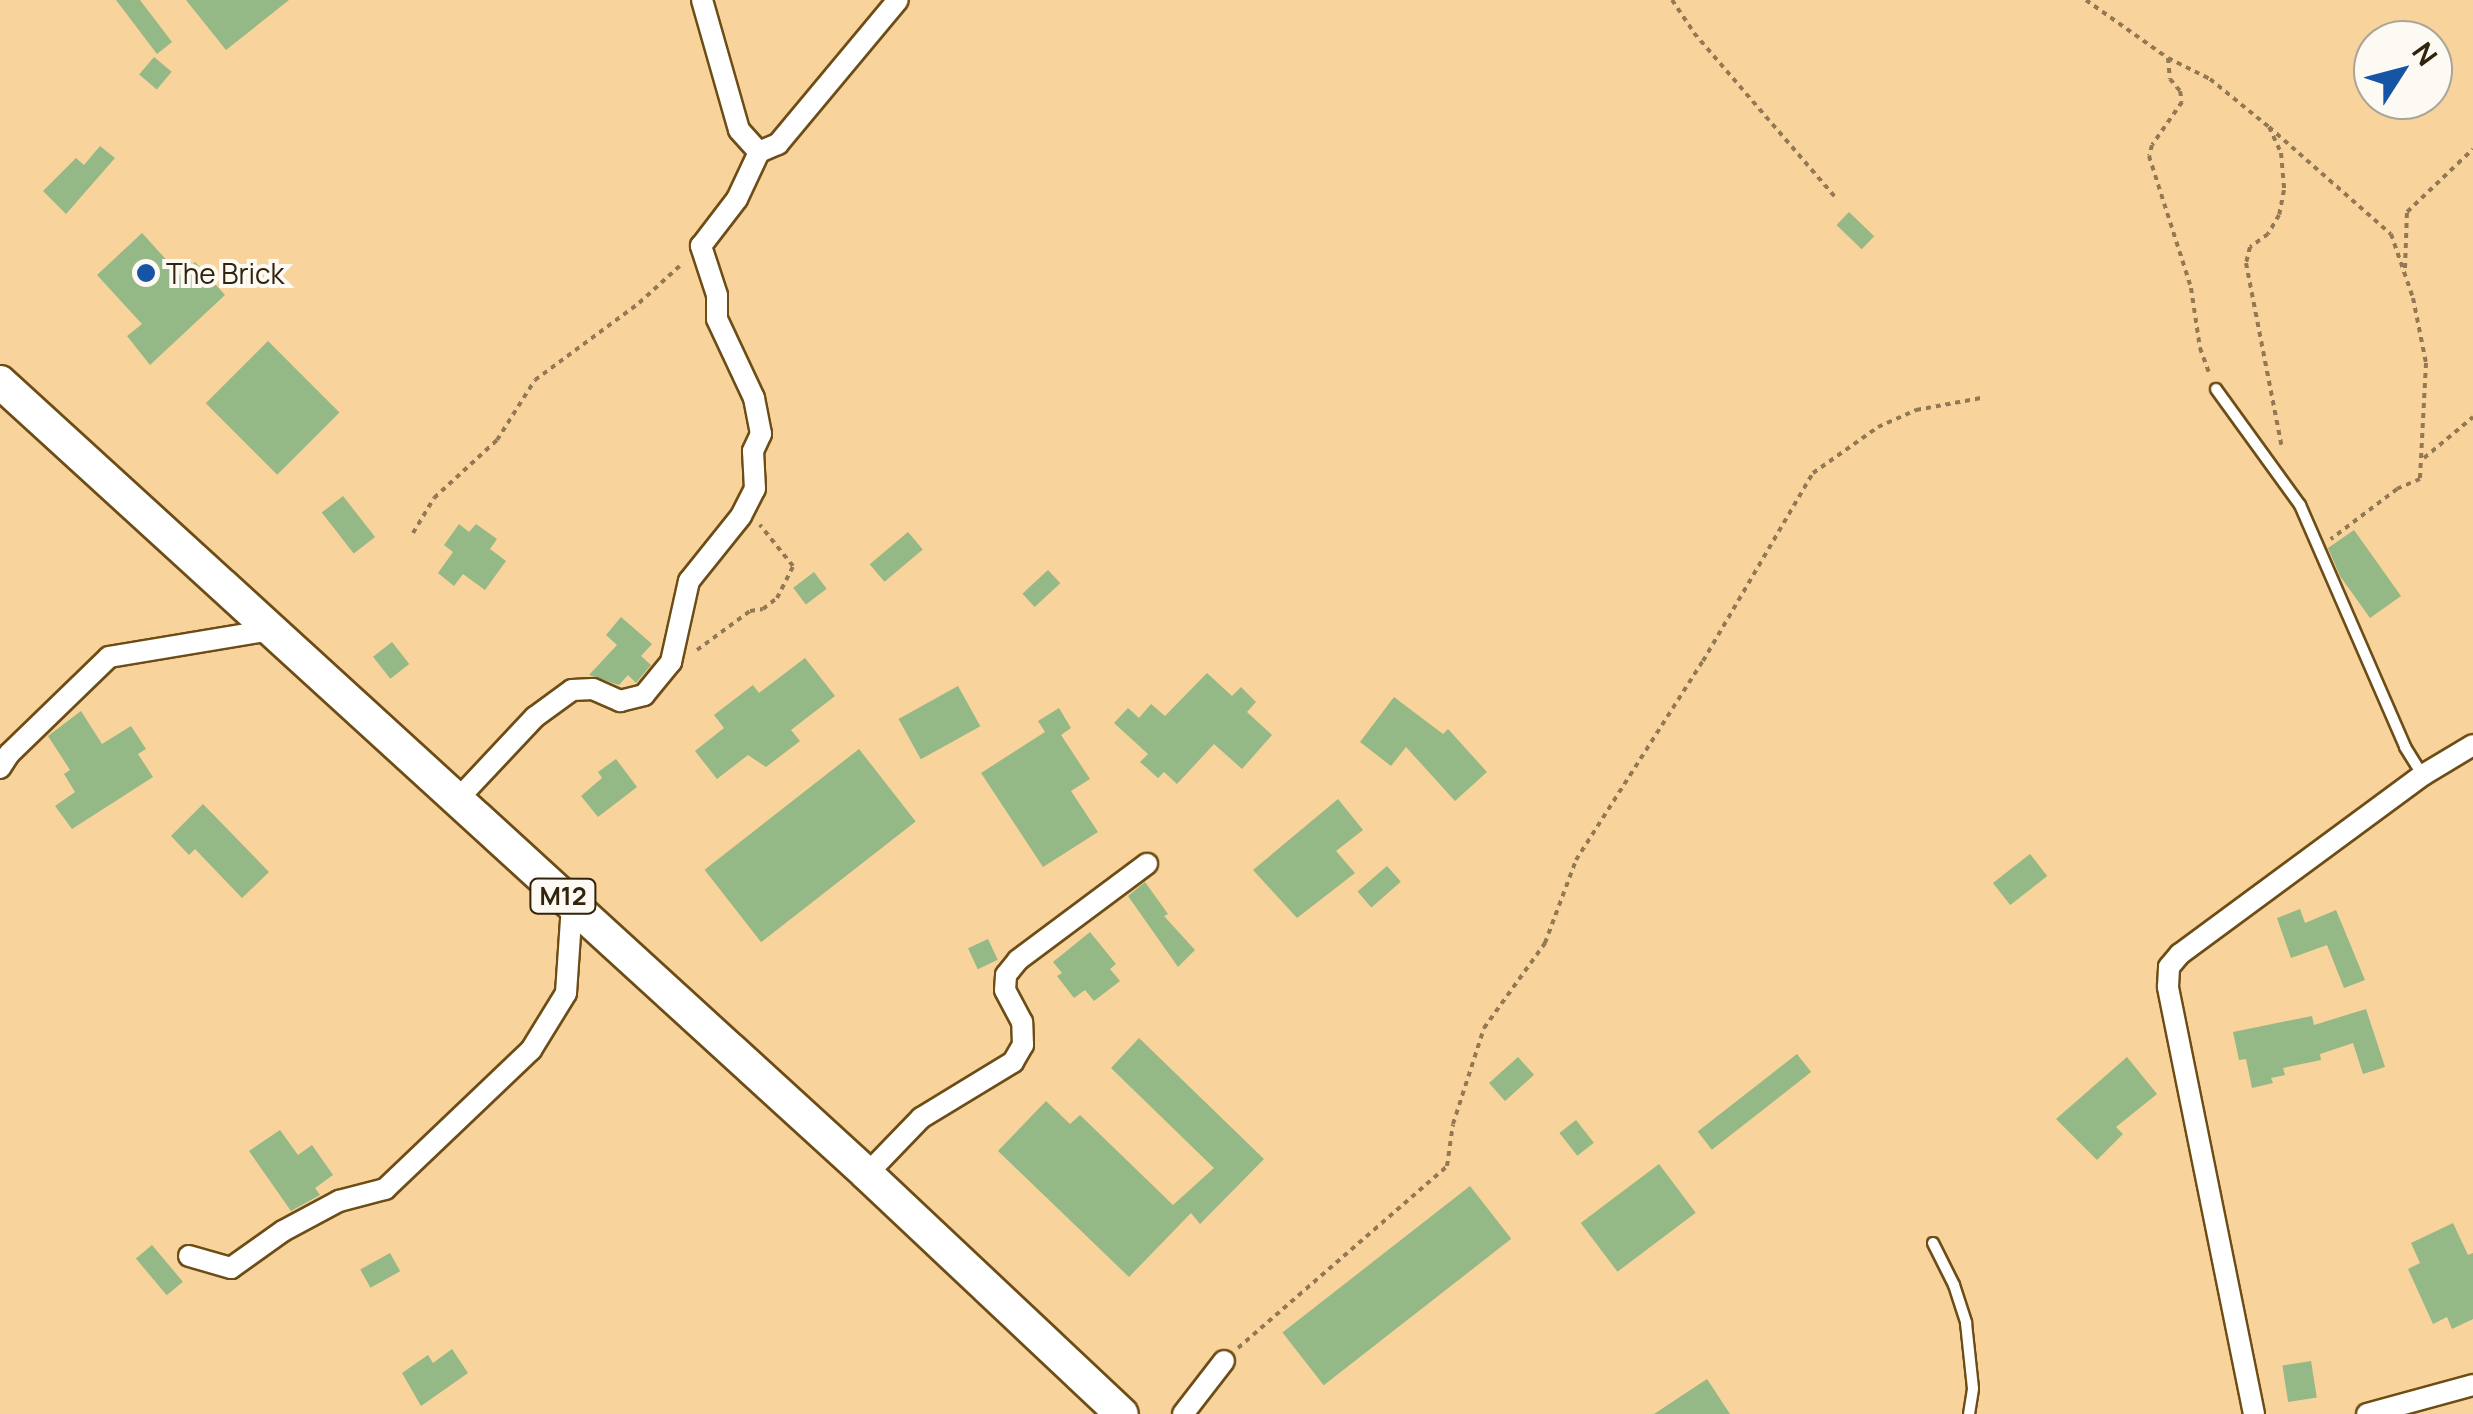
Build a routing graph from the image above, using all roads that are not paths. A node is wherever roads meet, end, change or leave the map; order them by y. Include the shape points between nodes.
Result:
1 (702, 0) edge
2 (898, 0) edge
3 (759, 152) junction
4 (0, 382) edge
5 (2216, 389) road end
6 (271, 630) junction
7 (2473, 745) edge
8 (0, 768) edge
9 (2423, 775) junction
10 (457, 800) junction
11 (1147, 864) dead end
12 (572, 904) junction
13 (867, 1174) junction
14 (1933, 1243) dead end
15 (189, 1256) dead end
16 (1224, 1361) road end
17 (2473, 1386) edge
18 (1122, 1414) edge
19 (1183, 1414) edge
20 (1969, 1414) edge
21 (2254, 1414) edge
22 (2367, 1414) edge

1 - 3 street via 739,130
2 - 3 street via 778,144
3 - 10 street via 737,199 701,246 717,319 754,398 761,434 753,451 755,489 688,582 671,662 644,695 620,701 593,689 572,690 535,717
4 - 6 highway, M12
5 - 9 lane via 2309,521
6 - 8 street via 109,658
6 - 10 highway, M12
7 - 9 street
9 - 21 street via 2169,967
10 - 12 highway, M12
11 - 13 street via 1006,975 1005,990 1022,1022 1023,1045 1014,1062 921,1118
12 - 13 highway, M12
12 - 15 street via 566,993 531,1050 385,1188 338,1201 232,1268
13 - 18 highway, M12
14 - 20 lane via 1966,1323
16 - 19 street
17 - 22 street

